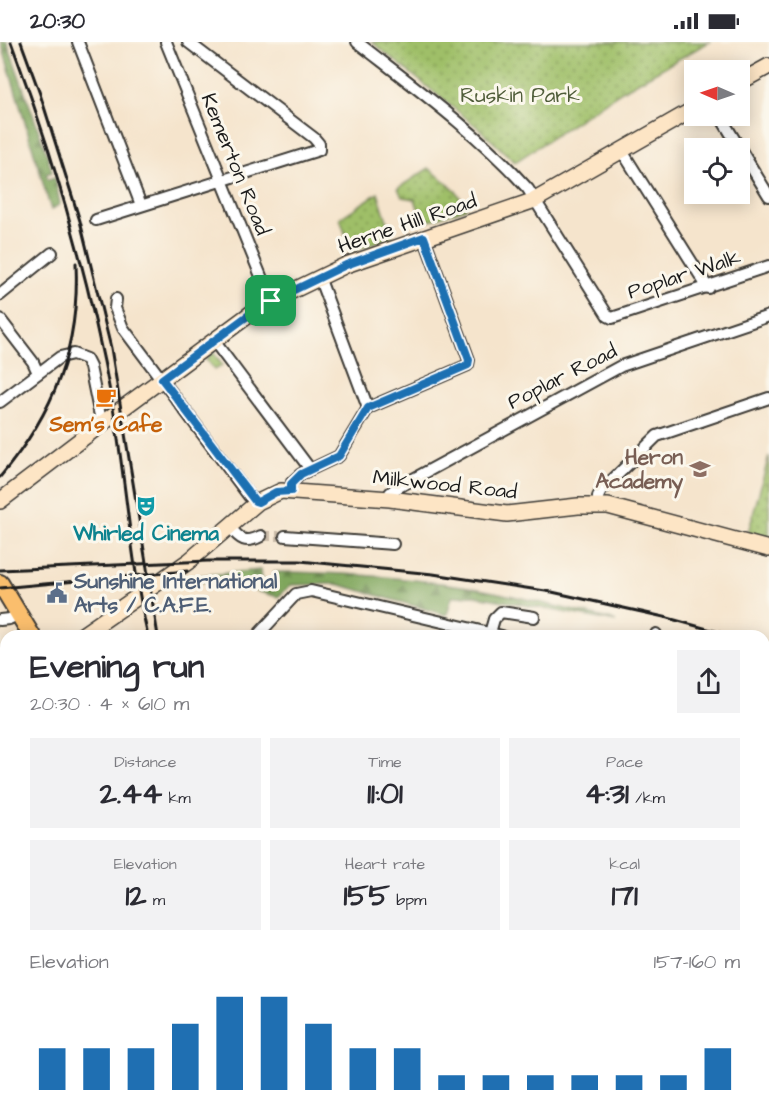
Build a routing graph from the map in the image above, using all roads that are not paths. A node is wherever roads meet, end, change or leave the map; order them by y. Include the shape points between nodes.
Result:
1 (78, 42) edge
2 (166, 42) edge
3 (188, 42) edge
4 (357, 42) edge
5 (769, 66) edge
6 (750, 76) edge
7 (684, 115) edge
8 (726, 126) edge
9 (622, 152) junction
10 (222, 180) junction
11 (769, 196) edge
12 (535, 200) junction
13 (141, 205) junction
14 (96, 220) dead end
15 (424, 237) junction
16 (52, 253) dead end
17 (769, 266) edge
18 (319, 277) junction
19 (708, 288) junction
20 (0, 295) edge
21 (116, 299) dead end
22 (271, 301) junction
23 (769, 316) edge
24 (0, 319) edge
25 (214, 340) junction
26 (38, 373) junction
27 (162, 379) junction
28 (769, 398) edge
29 (0, 402) edge
30 (368, 408) junction
31 (104, 422) junction
32 (310, 469) junction
33 (291, 491) junction
34 (390, 499) junction
35 (0, 501) edge
36 (258, 502) junction
37 (598, 506) junction
38 (230, 527) junction
39 (261, 536) tunnel mouth
40 (285, 536) tunnel mouth
41 (393, 544) dead end
42 (769, 549) edge
43 (0, 583) edge
44 (18, 615) junction
45 (534, 617) dead end
46 (0, 620) edge
47 (28, 630) edge
48 (90, 630) edge
49 (263, 630) edge
50 (477, 630) edge
51 (491, 630) edge

1 - 13 street
2 - 10 street, Kemerton Road
3 - 10 street via 314,138 320,147 316,152
4 - 12 street via 493,153
5 - 6 street
7 - 9 street, Herne Hill Road
8 - 11 street
9 - 12 street, Herne Hill Road
9 - 19 street
10 - 13 street
10 - 22 street, Kemerton Road
12 - 15 street, Herne Hill Road
12 - 19 street, Poplar Walk via 612,318
13 - 14 street
15 - 18 street, Herne Hill Road
15 - 30 street via 469,362 466,367
16 - 20 street
17 - 19 street, Poplar Walk
18 - 22 street, Herne Hill Road
18 - 30 street
21 - 27 street via 123,328
22 - 25 street, Herne Hill Road
23 - 34 street, Poplar Road via 613,370 395,489
24 - 26 street
25 - 27 street, Herne Hill Road
25 - 32 street
26 - 29 street
26 - 31 street via 66,354 86,359
27 - 31 street, Herne Hill Road
27 - 36 street via 249,496
28 - 37 street via 657,436 601,491
30 - 32 street via 339,456
31 - 35 street, Herne Hill Road
32 - 33 street via 296,478
33 - 34 street, Milkwood Road
33 - 36 street via 276,492
34 - 37 street, Milkwood Road via 507,514
36 - 38 street
37 - 42 street, Milkwood Road
38 - 39 street via 245,541
38 - 48 street via 189,561
40 - 41 street
43 - 44 main road
44 - 46 street
44 - 47 main road
45 - 51 street via 501,612
49 - 50 street via 296,594 311,591

